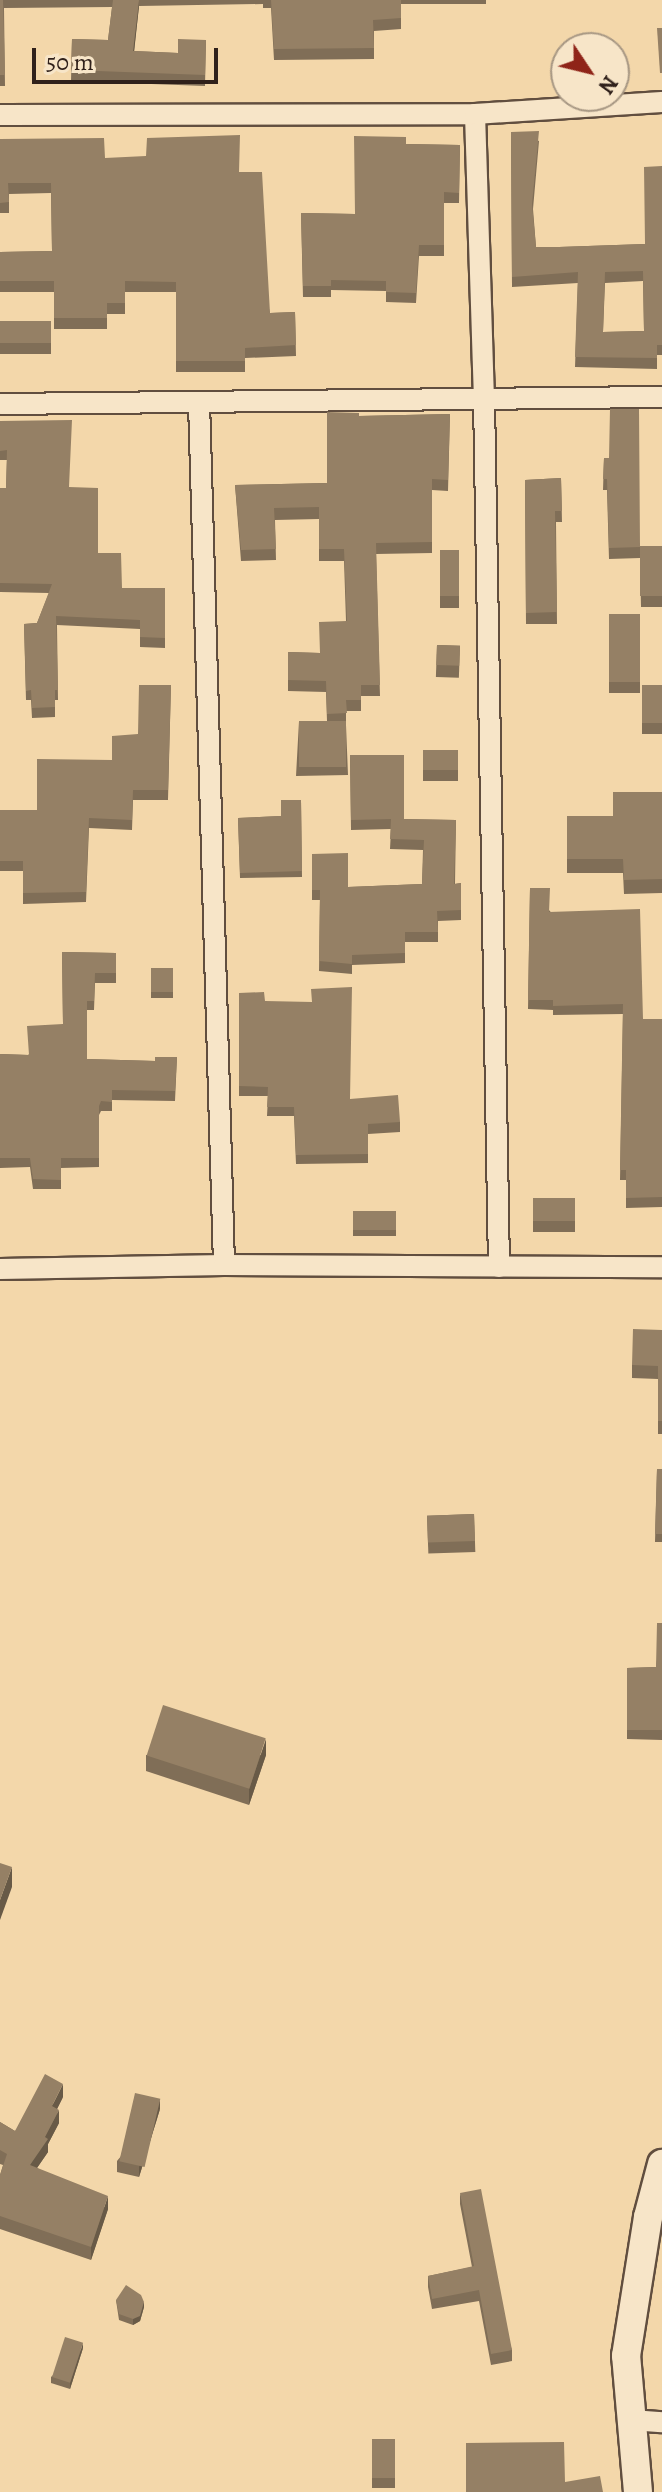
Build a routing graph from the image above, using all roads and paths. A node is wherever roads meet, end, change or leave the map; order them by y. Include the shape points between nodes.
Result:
1 (662, 102) edge
2 (475, 114) junction
3 (0, 115) edge
4 (662, 397) edge
5 (484, 399) junction
6 (199, 402) junction
7 (0, 404) edge
8 (224, 1265) junction
9 (499, 1267) junction
10 (662, 1267) edge
11 (0, 1269) edge
12 (662, 2164) edge
13 (631, 2420) junction
14 (662, 2422) edge
15 (638, 2492) edge

1 - 2 street
2 - 3 street
2 - 5 street
4 - 5 street
5 - 6 street
5 - 9 street
6 - 7 street
6 - 8 street
8 - 9 street
8 - 11 street
9 - 10 street
12 - 13 street via 626,2356
13 - 14 street
13 - 15 street

